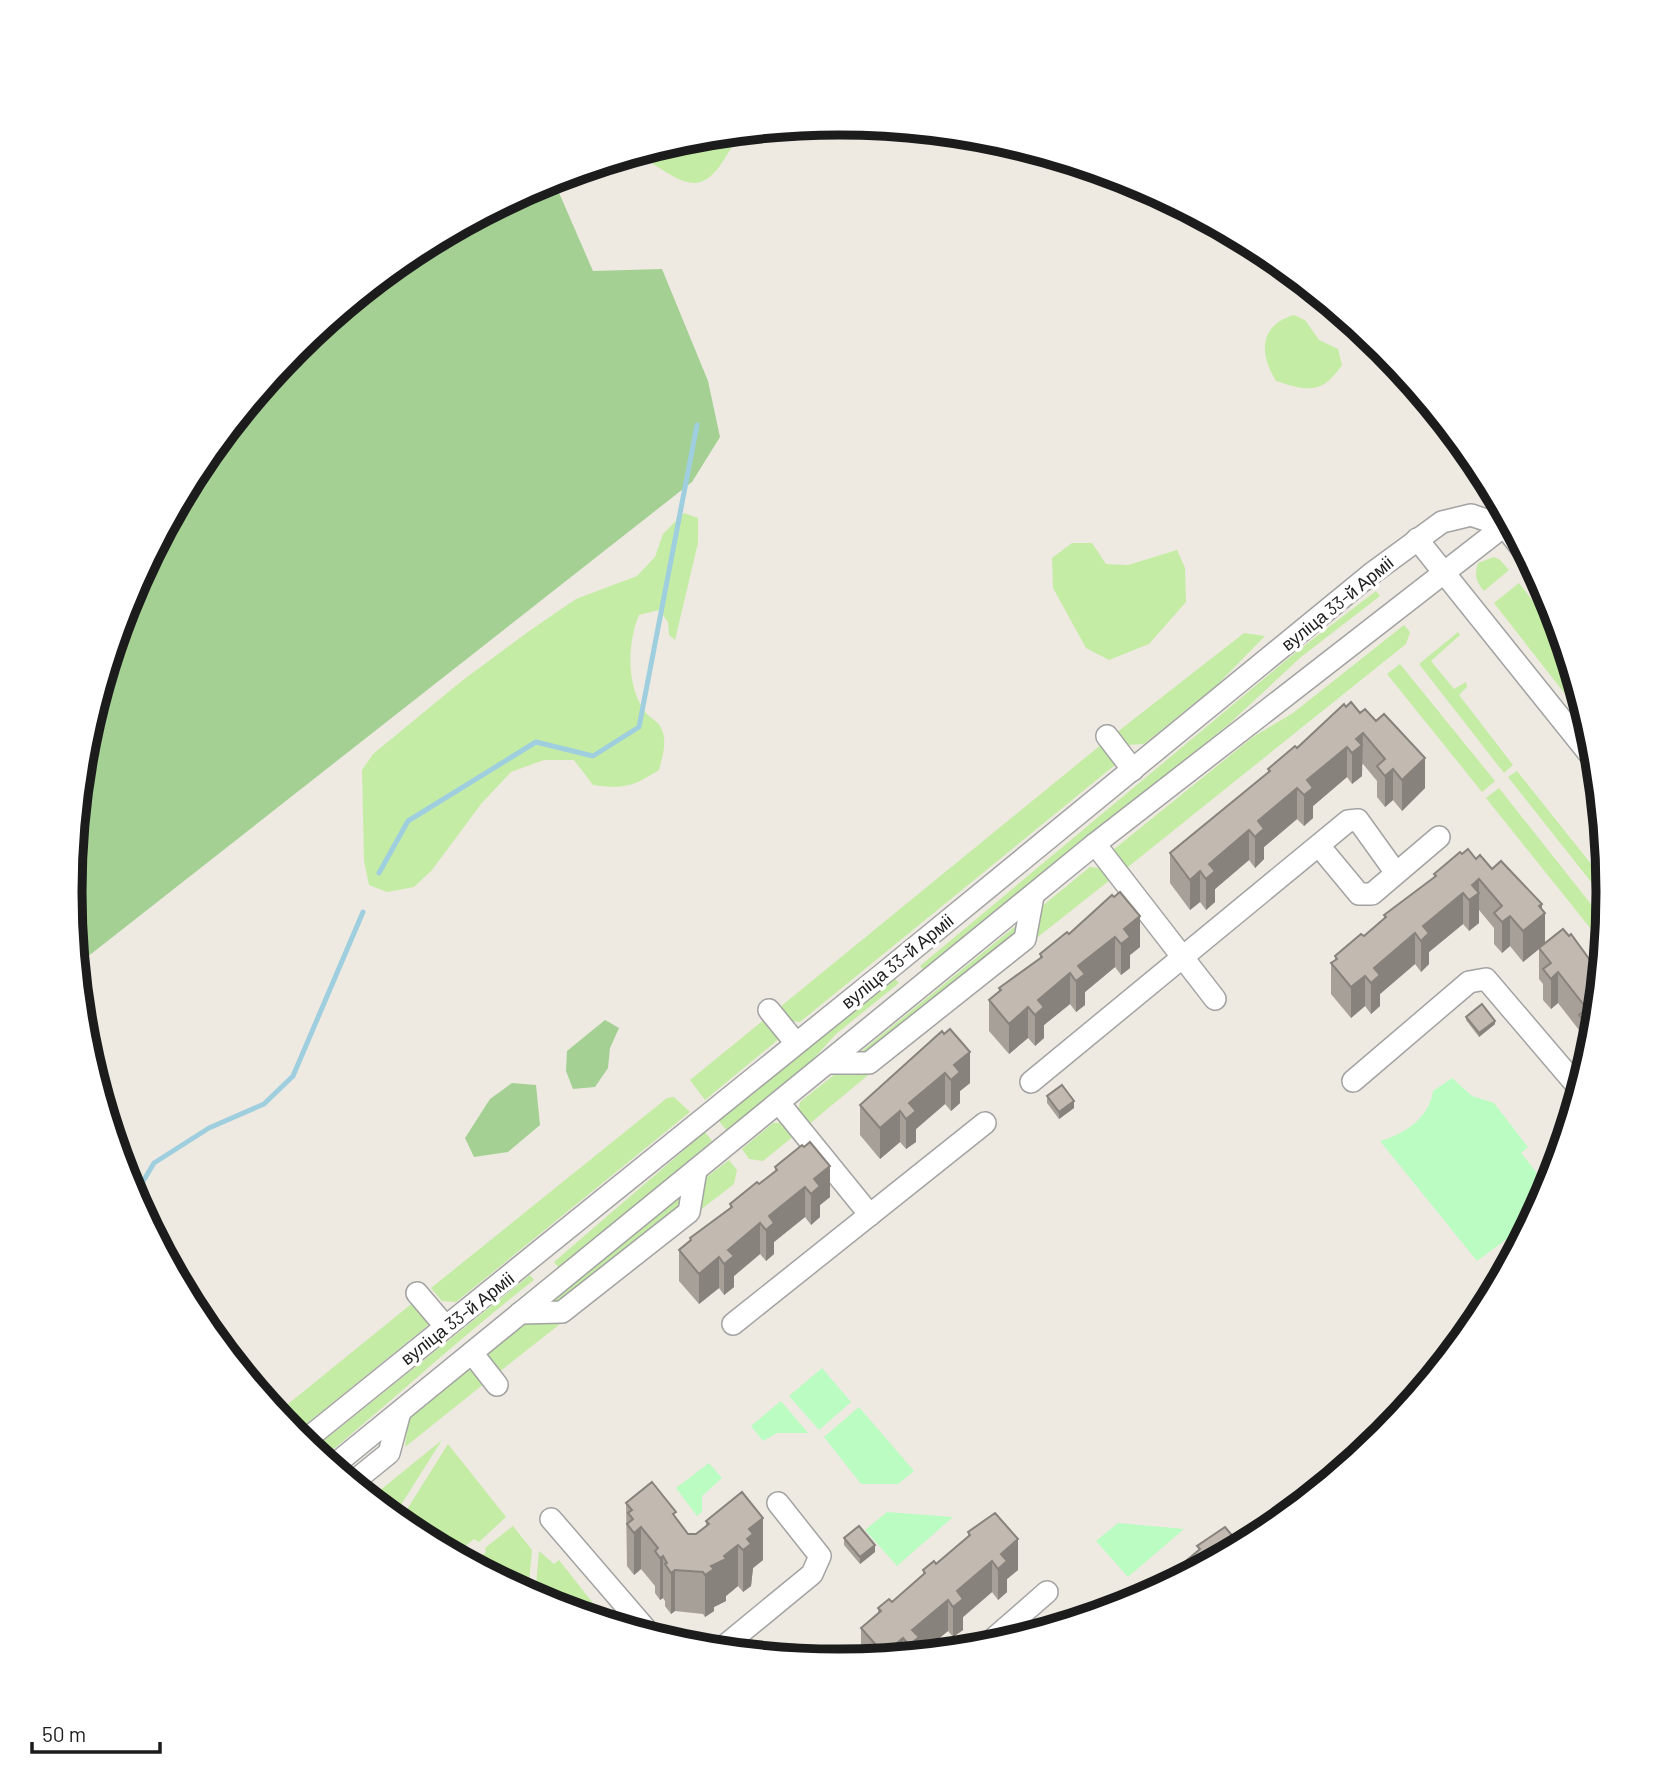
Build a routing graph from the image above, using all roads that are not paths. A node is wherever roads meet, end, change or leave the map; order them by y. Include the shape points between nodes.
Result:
1 (1500, 525) edge
2 (1502, 528) edge
3 (1417, 540) junction
4 (1443, 573) junction
5 (1107, 736) dead end
6 (1581, 744) edge
7 (1133, 770) junction
8 (1439, 837) dead end
9 (1095, 844) junction
10 (1320, 847) junction
11 (1396, 873) junction
12 (1033, 896) junction
13 (915, 947) junction
14 (1183, 959) junction
15 (884, 973) junction
16 (936, 974) junction
17 (1214, 999) dead end
18 (903, 1001) junction
19 (769, 1010) dead end
20 (794, 1042) junction
21 (828, 1063) junction
22 (1572, 1079) edge
23 (1353, 1081) dead end
24 (1031, 1082) dead end
25 (779, 1103) junction
26 (985, 1123) dead end
27 (696, 1170) junction
28 (870, 1215) junction
29 (549, 1244) junction
30 (517, 1270) junction
31 (570, 1271) junction
32 (417, 1293) dead end
33 (538, 1297) junction
34 (520, 1313) junction
35 (733, 1324) dead end
36 (445, 1326) junction
37 (472, 1353) junction
38 (497, 1385) dead end
39 (400, 1412) junction
40 (312, 1435) edge
41 (340, 1461) edge
42 (360, 1477) edge
43 (778, 1503) dead end
44 (551, 1519) dead end
45 (1047, 1592) dead end
46 (640, 1622) edge
47 (1003, 1630) edge
48 (731, 1641) edge

1 - 3 street, вуліца 33-й Арміі via 1471,515 1442,522
2 - 4 street, вуліца 33-й Арміі
3 - 4 street
3 - 7 street, вуліца 33-й Арміі
4 - 6 street
4 - 9 street, вуліца 33-й Арміі
5 - 7 street
7 - 13 street, вуліца 33-й Арміі
8 - 11 street
9 - 12 street, вуліца 33-й Арміі
9 - 14 street
10 - 11 street via 1359,894 1372,894
10 - 11 street via 1348,821 1358,820
10 - 14 street
12 - 16 street, вуліца 33-й Арміі
12 - 21 street via 1025,939 869,1063
13 - 15 street, вуліца 33-й Арміі
13 - 16 street via 910,959 914,971 924,977
14 - 17 street
14 - 24 street
15 - 18 street via 895,972 904,978 908,989
15 - 20 street, вуліца 33-й Арміі
16 - 18 street, вуліца 33-й Арміі
18 - 21 street, вуліца 33-й Арміі
19 - 20 street
20 - 29 street, вуліца 33-й Арміі
21 - 25 street, вуліца 33-й Арміі
22 - 23 street via 1486,979 1469,982
25 - 27 street, вуліца 33-й Арміі
25 - 28 street
26 - 28 street
27 - 31 street, вуліца 33-й Арміі
27 - 34 street via 689,1212 562,1312
28 - 35 street
29 - 30 street, вуліца 33-й Арміі
29 - 31 street via 543,1256 548,1268 558,1274
30 - 33 street via 529,1268 539,1274 543,1286
30 - 36 street, вуліца 33-й Арміі
31 - 33 street, вуліца 33-й Арміі
32 - 36 street
33 - 34 street, вуліца 33-й Арміі
34 - 37 street, вуліца 33-й Арміі
36 - 40 street, вуліца 33-й Арміі
37 - 38 street
37 - 39 street, вуліца 33-й Арміі
39 - 41 street, вуліца 33-й Арміі
39 - 42 street via 389,1453
43 - 48 street via 820,1556 811,1574
44 - 46 street
45 - 47 street

